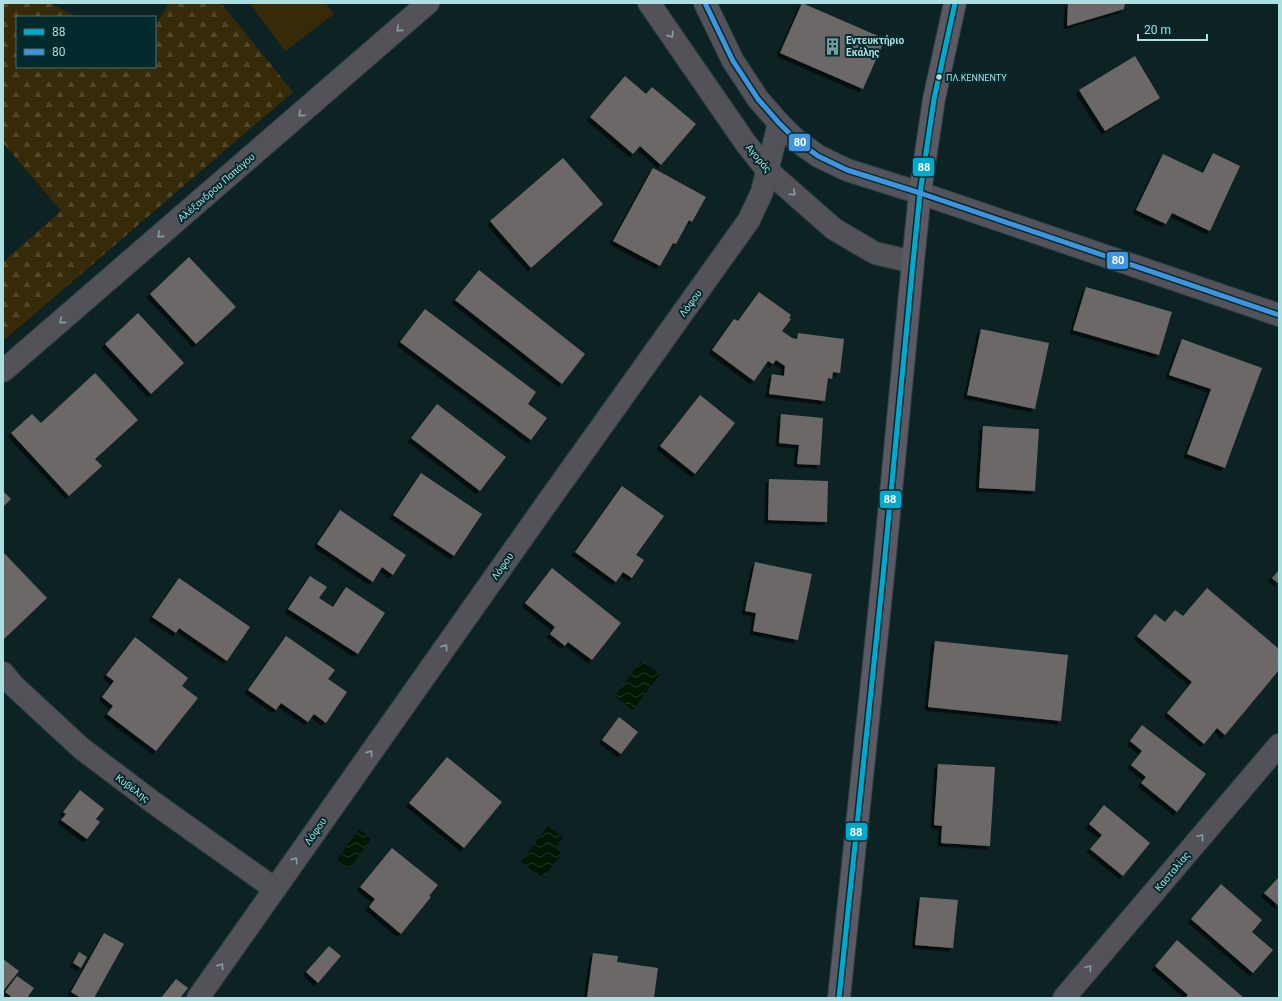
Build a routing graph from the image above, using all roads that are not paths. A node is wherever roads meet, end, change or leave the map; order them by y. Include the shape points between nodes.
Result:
1 (428, 3) edge
2 (649, 3) edge
3 (705, 3) edge
4 (955, 3) edge
5 (779, 123) junction
6 (768, 170) junction
7 (920, 193) junction
8 (913, 262) junction
9 (1279, 315) edge
10 (3, 371) edge
11 (3, 673) edge
12 (1279, 745) edge
13 (275, 889) junction
14 (198, 998) edge
15 (840, 998) edge
16 (1064, 998) edge

1 -> 10 street, Αλέξανδρου Παπάγου
2 -> 6 street, Αγοράς via 747,145
3 - 5 street via 733,61
4 - 7 main road via 934,99
5 - 6 street, Λόφου
5 - 7 street via 804,147 830,163
6 -> 8 street, Αγοράς via 834,229 875,253
13 -> 6 street, Λόφου via 749,220 762,192
7 - 8 main road
7 - 9 street
8 - 15 main road
11 - 13 street, Κυβέλης via 81,748
16 -> 12 street, Κασταλίας
14 -> 13 street, Λόφου

